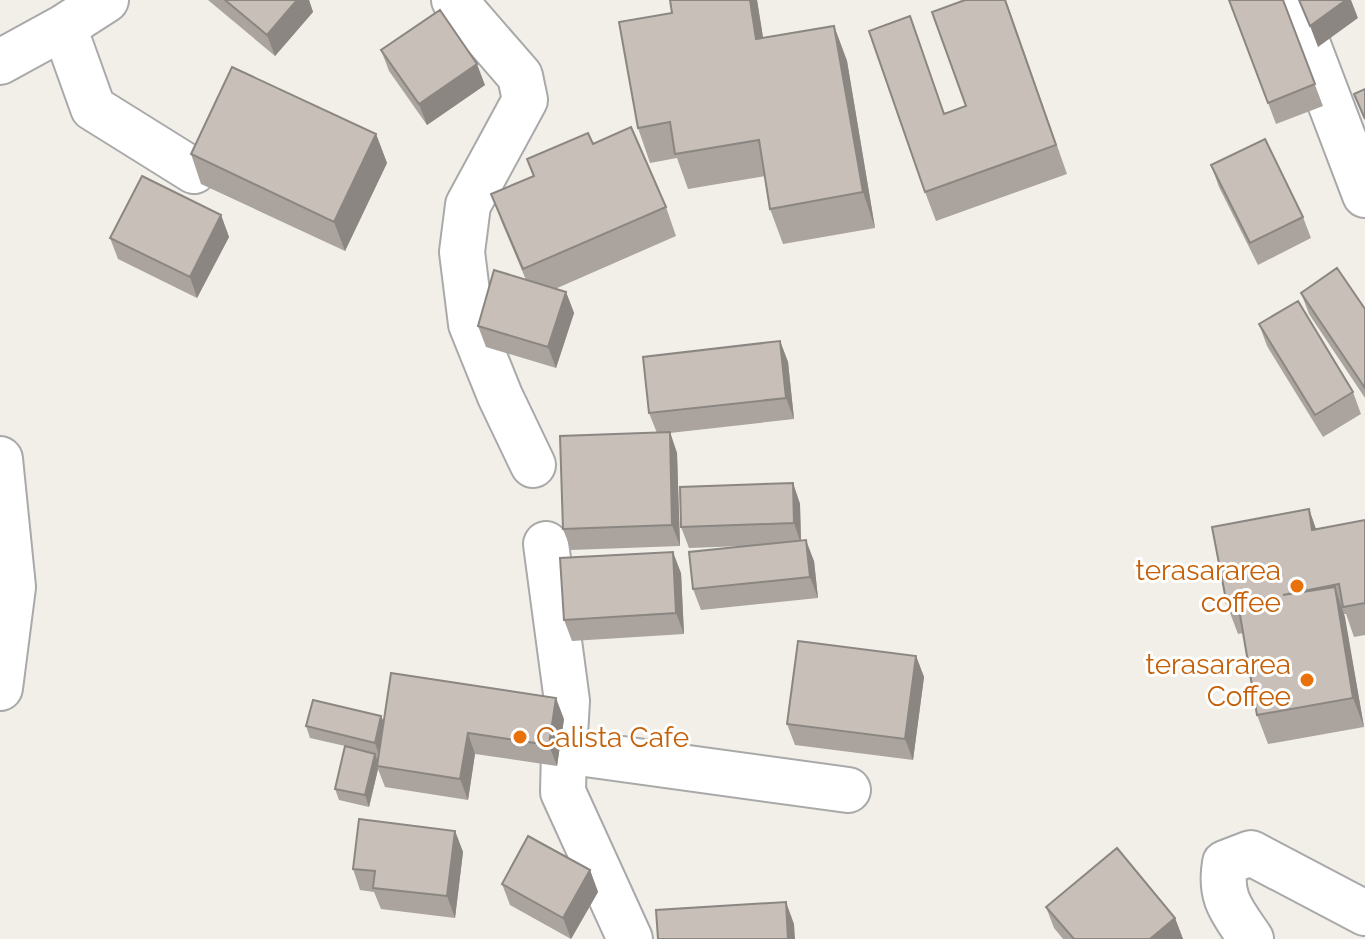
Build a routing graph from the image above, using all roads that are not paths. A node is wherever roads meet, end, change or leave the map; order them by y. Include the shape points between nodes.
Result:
1 (106, 0) edge
2 (454, 0) edge
3 (1291, 0) edge
4 (64, 27) junction
5 (0, 62) edge
6 (194, 171) edge
7 (1365, 195) edge
8 (0, 459) edge
9 (533, 465) dead end
10 (546, 544) dead end
11 (0, 688) edge
12 (564, 751) junction
13 (848, 790) dead end
14 (1365, 913) edge
15 (630, 939) edge
16 (1251, 939) edge

1 - 4 street
2 - 9 street via 520,76 525,100 468,205 462,252 471,324
3 - 7 street
4 - 5 street
4 - 6 street via 93,108
8 - 11 street via 13,587
10 - 12 street via 567,701
12 - 13 street
12 - 15 street via 563,792
14 - 16 street via 1251,853 1225,863 1221,885

